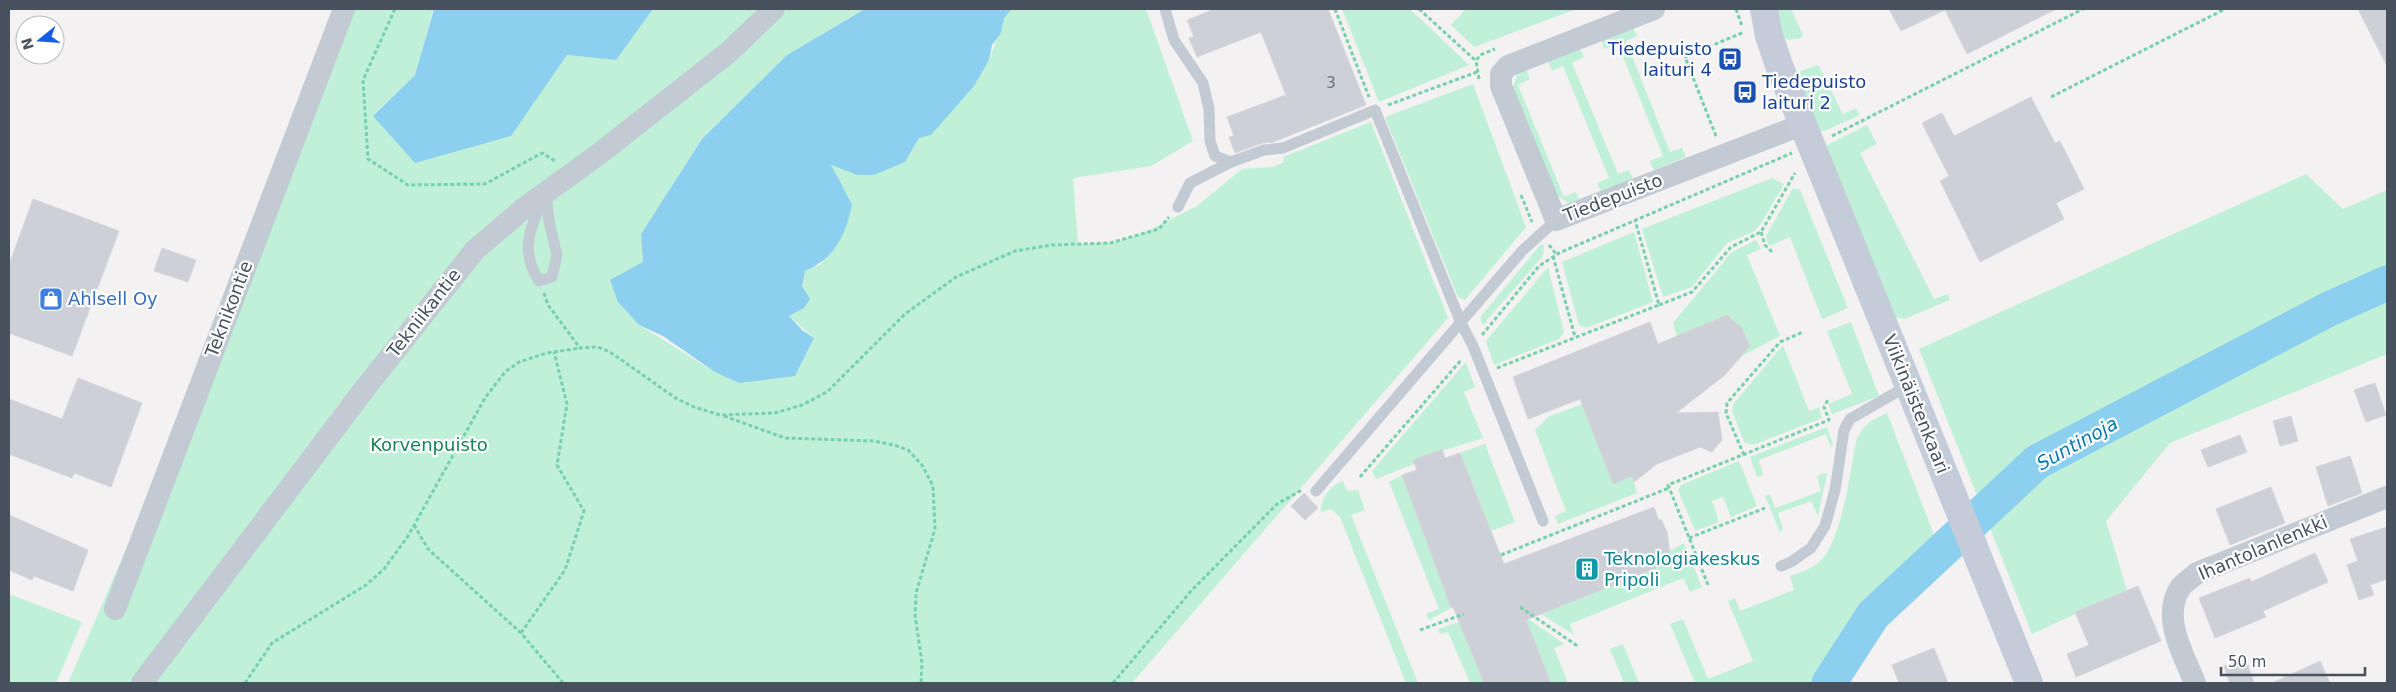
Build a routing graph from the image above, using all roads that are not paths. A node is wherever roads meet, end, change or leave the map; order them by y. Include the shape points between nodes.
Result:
1 (344, 9) edge
2 (774, 9) edge
3 (1165, 9) edge
4 (1654, 9) edge
5 (1764, 9) edge
6 (1808, 134) junction
7 (1230, 162) junction
8 (546, 193) junction
9 (1178, 207) road end
10 (1556, 220) junction
11 (1461, 322) junction
12 (1909, 385) junction
13 (1316, 491) dead end
14 (2387, 496) edge
15 (1543, 521) dead end
16 (1781, 566) dead end
17 (115, 609) dead end
18 (142, 683) edge
19 (2029, 683) edge
20 (2195, 683) edge

1 - 17 street, Teknikontie
2 - 8 street, Tekniikantie via 729,52
3 - 7 lane via 1174,40 1203,83 1209,109 1210,141 1215,156
4 - 10 street, Tiedepuisto via 1508,66 1501,74 1501,86
5 - 6 street via 1771,43
6 - 10 street, Tiedepuisto via 1724,155
6 - 12 street, Viikinäistenkaari
7 - 9 lane via 1190,183
7 - 11 lane via 1264,150 1283,148 1375,110
8 - 8 lane via 557,255 552,277 539,281 532,271 528,253 529,230
8 - 18 street, Tekniikantie via 469,257 366,387
10 - 11 lane via 1522,251
11 - 13 lane
11 - 15 lane
12 - 16 lane via 1850,419 1844,430 1835,490 1825,526 1811,548
12 - 19 street, Viikinäistenkaari
14 - 20 street, Ihantolanlenkki via 2197,574 2180,587 2172,608 2175,632

